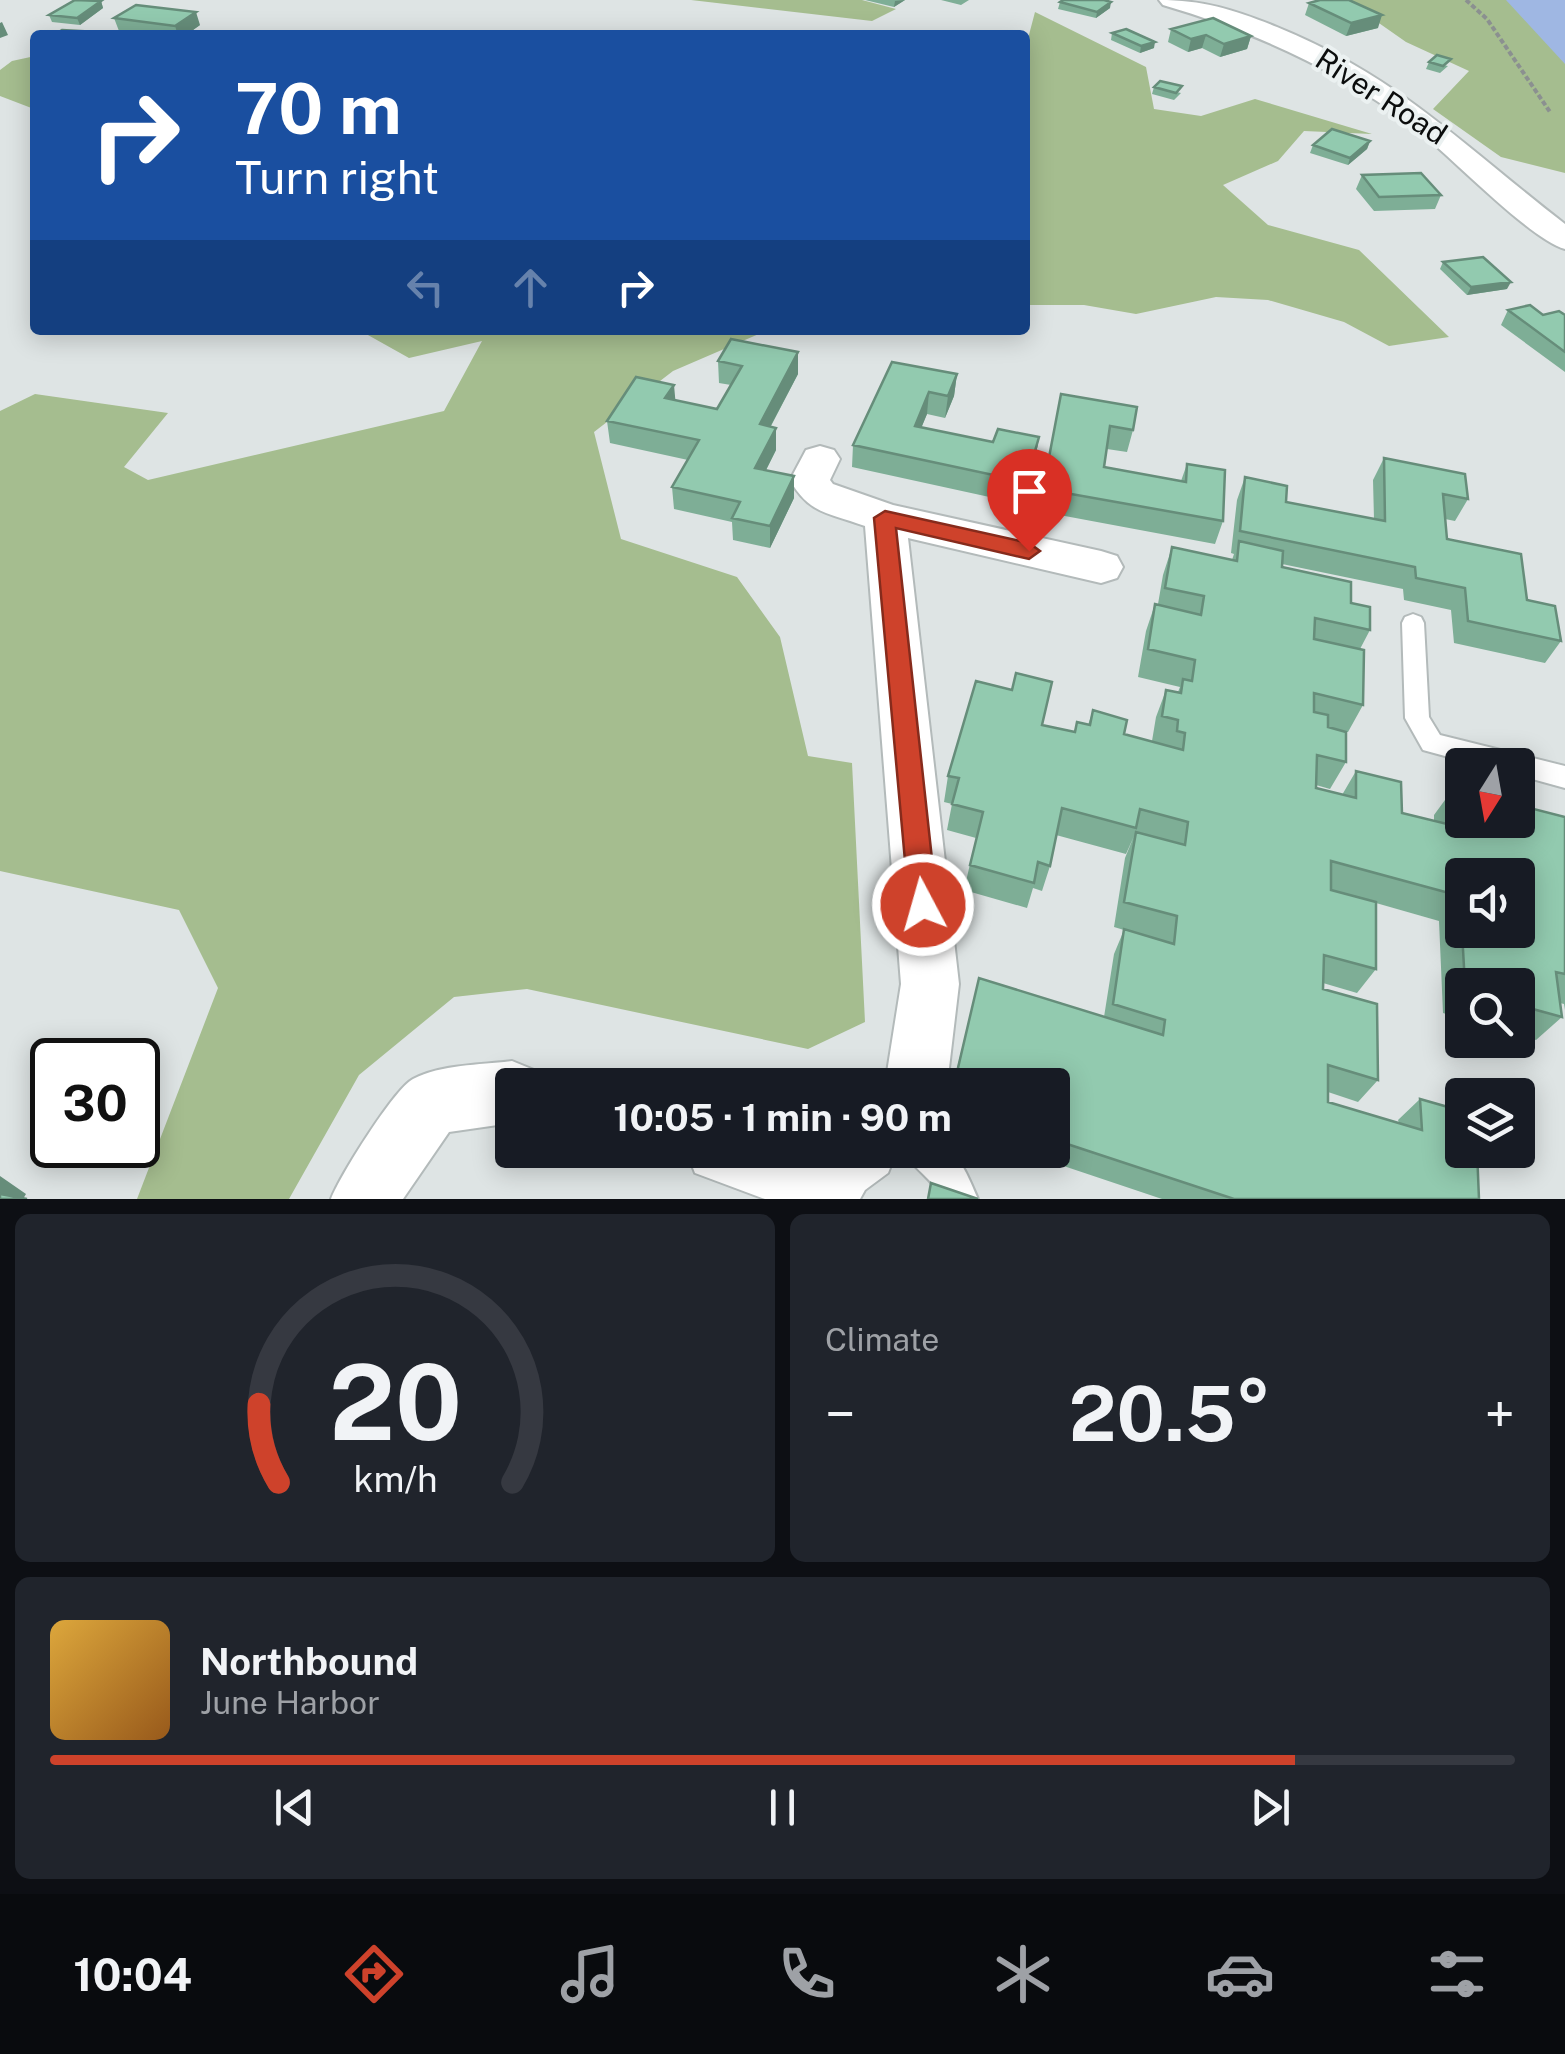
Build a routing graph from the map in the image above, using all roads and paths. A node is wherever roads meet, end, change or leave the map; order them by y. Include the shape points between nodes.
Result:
1 (1171, 0) edge
2 (1466, 0) edge
3 (1550, 112) dead end
4 (1565, 239) edge
5 (820, 459) dead end
6 (885, 518) junction
7 (1100, 567) dead end
8 (1413, 622) dead end
9 (1565, 777) edge
10 (918, 1068) edge
11 (495, 1094) edge
12 (794, 1168) edge
13 (945, 1168) edge
14 (841, 1179) edge
15 (364, 1199) edge
16 (962, 1199) edge

1 - 4 street, River Road via 1276,34 1343,65 1454,144
2 - 3 path via 1487,19
5 - 6 street via 810,480 818,494
6 - 7 street
6 - 10 street via 930,984
8 - 9 lane via 1417,718 1432,743
11 - 15 street via 431,1103
12 - 14 street
13 - 16 lane

